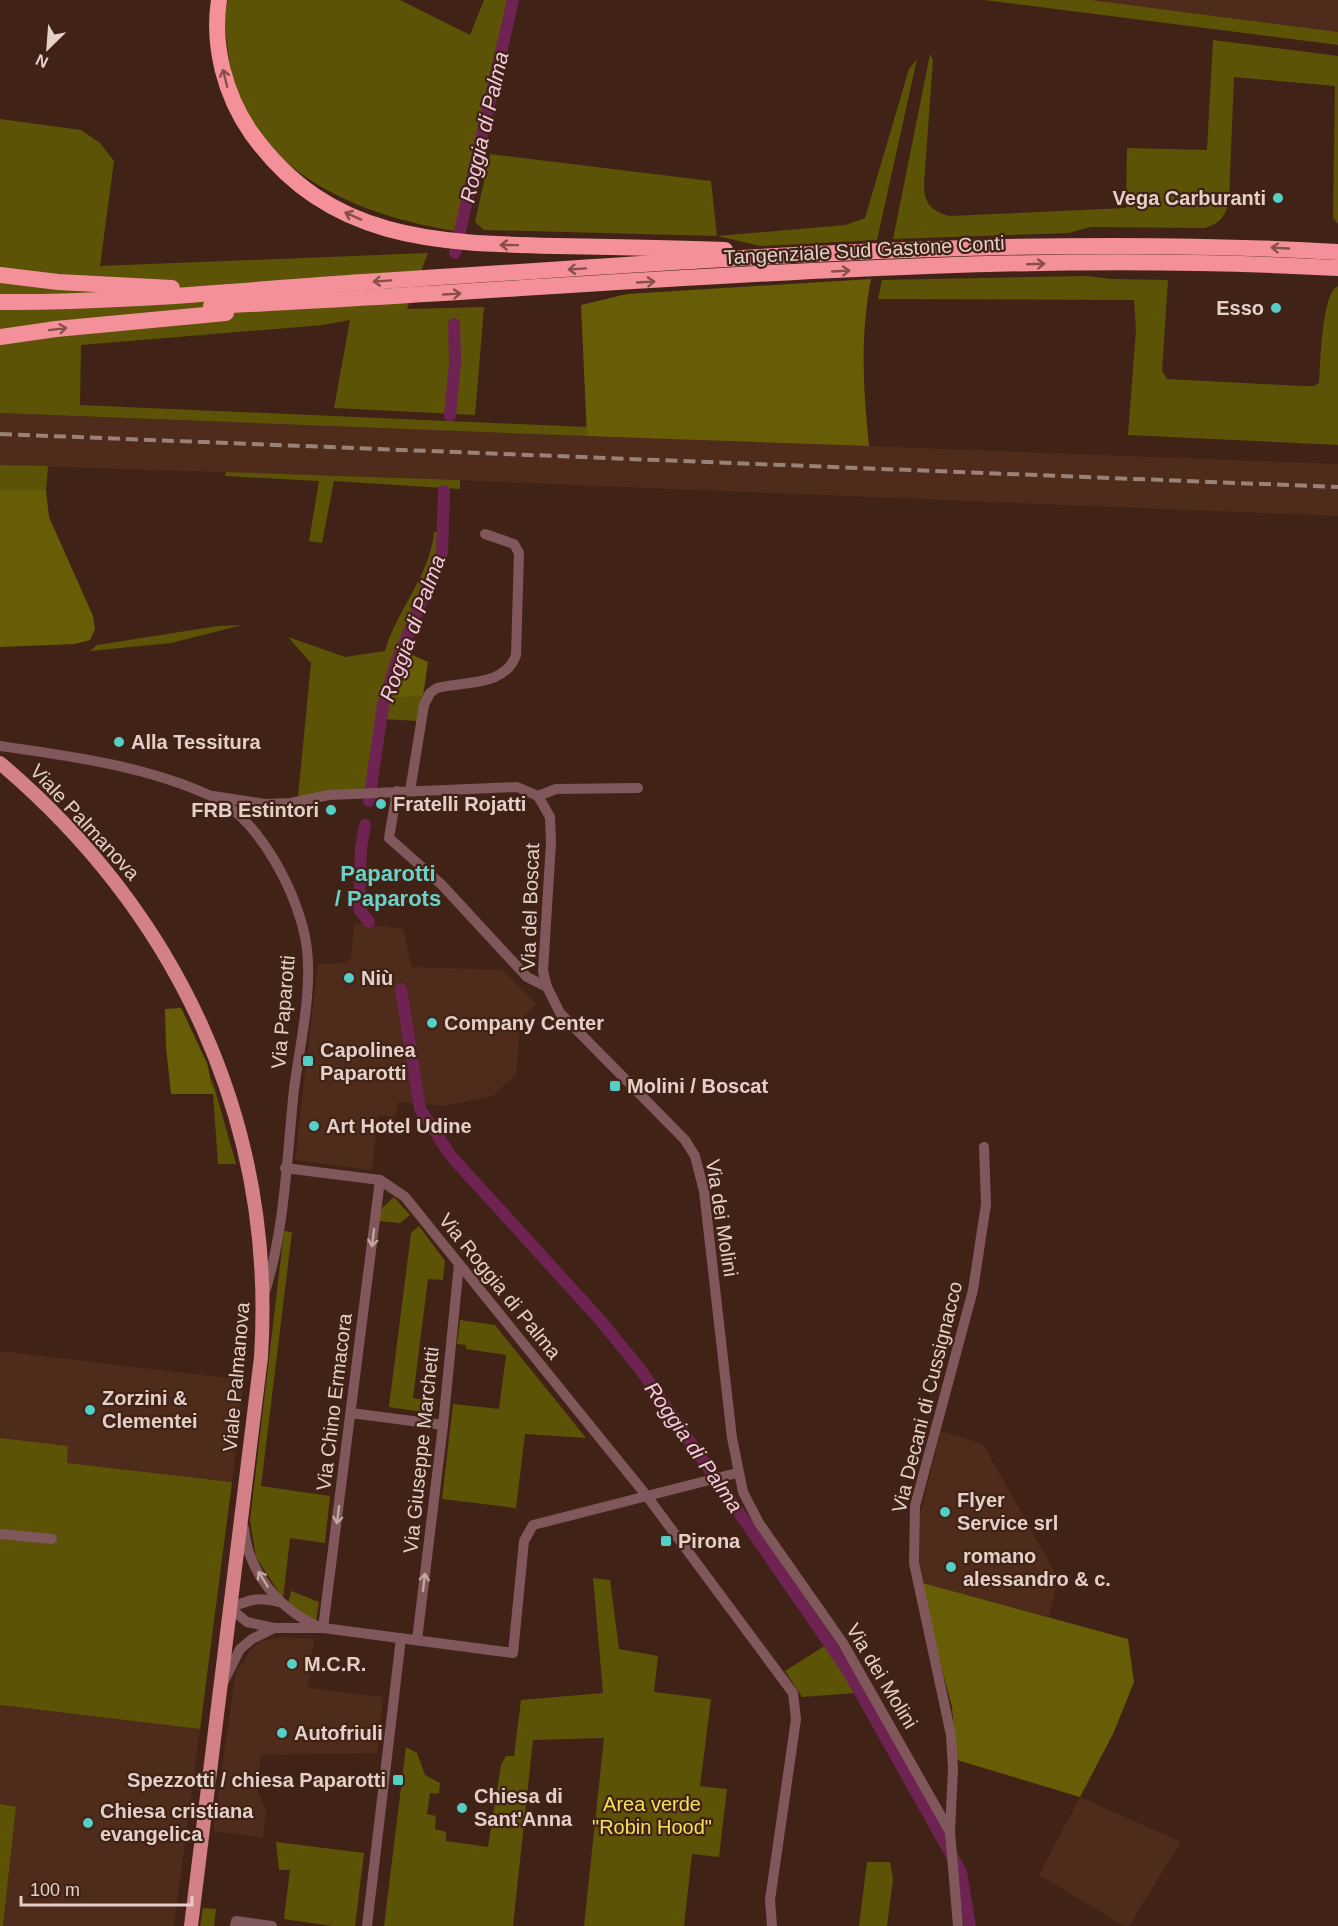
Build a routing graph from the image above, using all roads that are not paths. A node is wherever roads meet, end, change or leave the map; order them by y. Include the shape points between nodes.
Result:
1 (219, 0) edge
2 (841, 252) junction
3 (1338, 252) edge
4 (1338, 268) edge
5 (0, 275) edge
6 (332, 284) junction
7 (393, 298) junction
8 (0, 302) edge
9 (0, 312) edge
10 (0, 337) edge
11 (485, 534) dead end
12 (0, 746) edge
13 (0, 763) edge
14 (638, 788) dead end
15 (397, 791) junction
16 (410, 791) junction
17 (213, 796) junction
18 (538, 796) junction
19 (547, 987) junction
20 (984, 1147) dead end
21 (285, 1168) junction
22 (380, 1180) junction
23 (459, 1264) junction
24 (263, 1299) junction
25 (351, 1413) junction
26 (443, 1425) junction
27 (734, 1473) junction
28 (646, 1495) junction
29 (242, 1508) junction
30 (0, 1534) edge
31 (52, 1539) dead end
32 (282, 1603) junction
33 (230, 1608) junction
34 (274, 1628) junction
35 (323, 1628) junction
36 (401, 1638) junction
37 (417, 1640) junction
38 (220, 1689) junction
39 (950, 1832) junction
40 (190, 1926) edge
41 (235, 1926) edge
42 (272, 1926) edge
43 (368, 1926) edge
44 (772, 1926) edge
45 (958, 1926) edge

2 -> 1 highway via 456,243 417,237 363,220 310,194 262,148 232,101 221,59
3 -> 2 highway, Tangenziale Sud Gastone Conti via 1055,247
2 -> 6 highway, Tangenziale Sud Gastone Conti
7 -> 4 highway, Tangenziale Sud Gastone Conti via 1018,264 1267,264
5 - 6 highway via 181,288
6 - 8 highway via 207,295
7 - 9 highway
10 -> 7 highway
11 - 16 street via 514,544 519,553 516,655 511,667 501,675 437,688 430,693 424,705
12 - 17 street, Via Paparotti via 153,775
13 - 24 main road, Viale Palmanova via 62,820 126,894 164,952 195,1011 243,1145
14 - 18 street via 556,789
15 - 16 street
15 - 17 street via 265,804
15 - 19 street via 388,838 441,884 527,977
16 - 18 street via 517,787
17 - 21 street, Via Paparotti via 246,823 271,857 296,905 304,934 307,981
18 - 19 street, Via del Boscat via 548,810 551,830 543,950
19 - 27 street, Via dei Molini via 560,1013 685,1140 695,1156 704,1191
20 - 39 street, Via Decani di Cussignacco via 986,1204 973,1290 915,1506 913,1540 916,1578 951,1735
21 - 22 street, Via Roggia di Palma
21 - 24 street, Via Paparotti via 278,1234
22 - 23 street, Via Roggia di Palma via 405,1197
22 -> 25 street, Via Chino Ermacora
23 - 26 street, Via Giuseppe Marchetti
23 - 28 street, Via Roggia di Palma
24 - 29 main road, Viale Palmanova via 261,1357
25 - 26 street
25 -> 35 street, Via Chino Ermacora
37 -> 26 street, Via Giuseppe Marchetti
27 - 28 street
27 - 39 street, Via dei Molini via 759,1523 843,1643
28 - 37 street via 538,1522 528,1529 513,1653
28 - 44 street, Via Roggia di Palma via 796,1701 770,1900
32 -> 29 street via 267,1587 246,1548
29 - 33 main road, Viale Palmanova
30 - 31 street
32 - 33 street via 266,1598 248,1599
32 - 35 street via 304,1620
33 - 34 street via 247,1622
33 - 38 main road, Viale Palmanova
34 - 35 street
34 - 38 street via 240,1649
35 - 36 street
36 - 37 street
36 - 43 street
38 - 40 main road, Viale Palmanova
39 - 45 street
41 - 42 street via 236,1921

